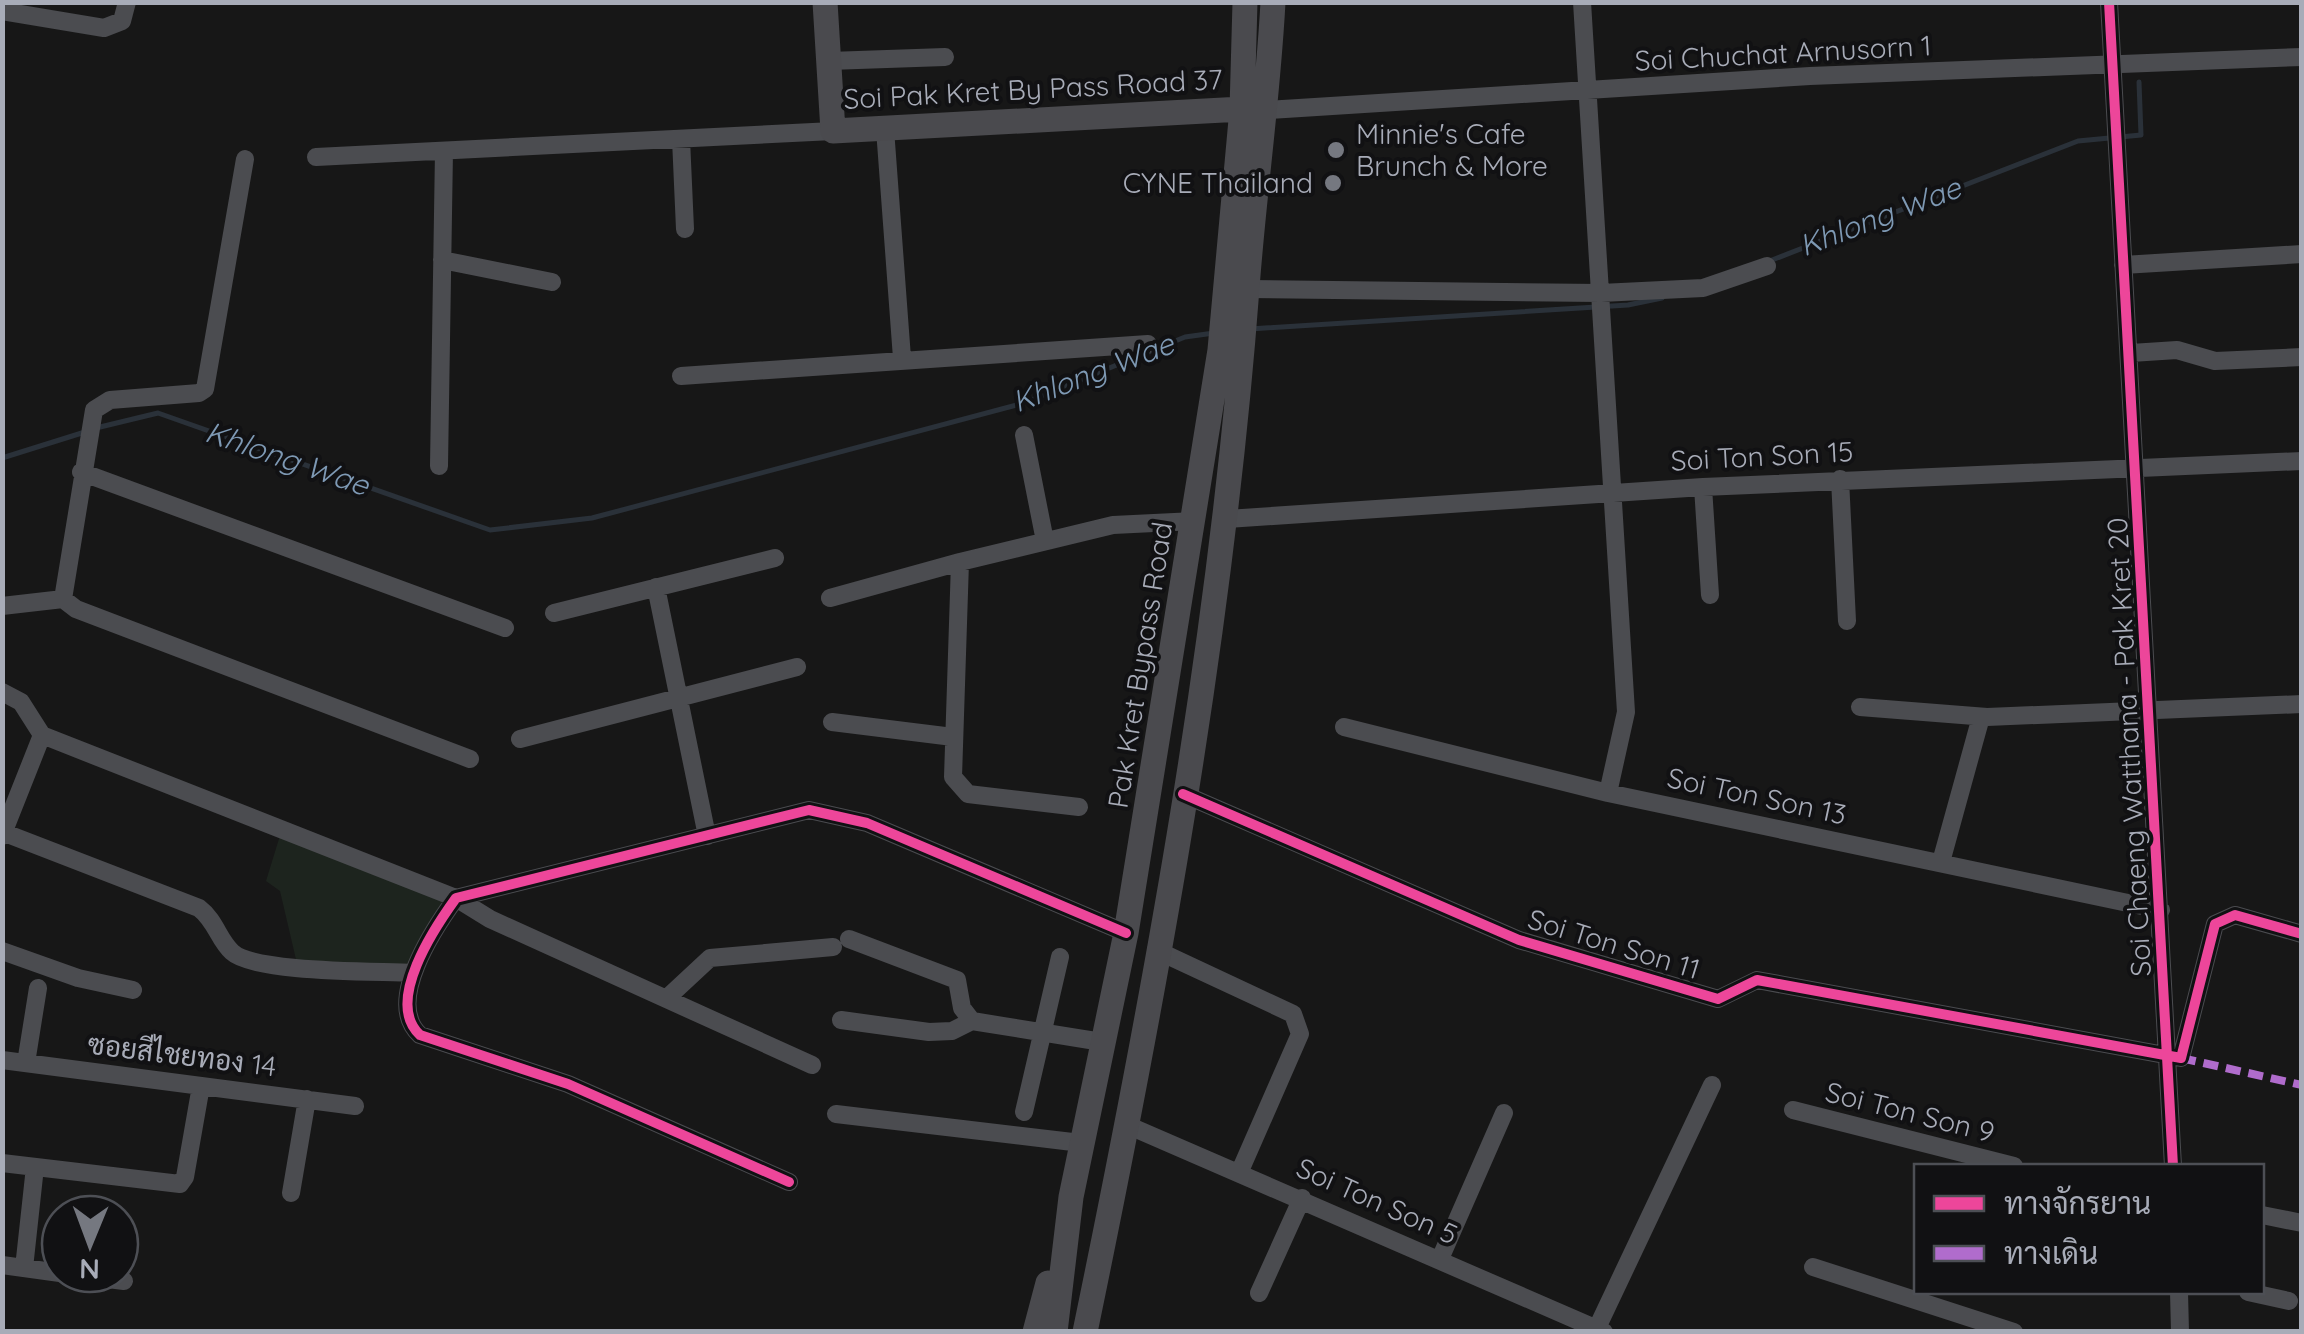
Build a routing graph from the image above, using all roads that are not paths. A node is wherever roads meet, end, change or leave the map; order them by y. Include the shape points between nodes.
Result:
1 (127, 2) edge
2 (825, 2) edge
3 (1245, 2) edge
4 (1273, 2) edge
5 (1582, 2) edge
6 (2109, 2) edge
7 (2, 11) edge
8 (945, 57) dead end
9 (2302, 57) edge
10 (829, 62) junction
11 (2112, 64) junction
12 (1589, 92) junction
13 (1254, 110) junction
14 (885, 129) junction
15 (833, 132) junction
16 (681, 139) junction
17 (444, 151) junction
18 (245, 158) dead end
19 (316, 158) dead end
20 (686, 228) dead end
21 (2302, 254) edge
22 (442, 260) junction
23 (2123, 265) junction
24 (1767, 266) dead end
25 (552, 282) dead end
26 (1239, 292) junction
27 (1601, 296) junction
28 (1148, 344) dead end
29 (1232, 349) junction
30 (2131, 352) junction
31 (2302, 357) edge
32 (902, 358) junction
33 (681, 376) dead end
34 (1024, 435) dead end
35 (2302, 461) edge
36 (439, 466) dead end
37 (2138, 469) junction
38 (81, 472) junction
39 (1840, 479) junction
40 (1703, 487) junction
41 (1612, 492) junction
42 (1227, 519) junction
43 (1194, 521) junction
44 (1045, 541) junction
45 (775, 558) dead end
46 (960, 562) junction
47 (656, 587) junction
48 (1710, 595) dead end
49 (830, 598) dead end
50 (63, 599) junction
51 (2, 606) edge
52 (554, 612) dead end
53 (1847, 622) dead end
54 (506, 628) dead end
55 (796, 668) dead end
56 (2, 692) edge
57 (679, 698) junction
58 (2302, 704) edge
59 (1860, 707) dead end
60 (2146, 712) junction
61 (1981, 717) junction
62 (832, 722) dead end
63 (1344, 728) dead end
64 (42, 736) junction
65 (953, 737) junction
66 (520, 739) dead end
67 (470, 759) dead end
68 (1608, 793) junction
69 (1183, 794) junction
70 (1079, 807) dead end
71 (3, 833) edge
72 (707, 836) junction
73 (1941, 862) junction
74 (456, 898) junction
75 (2160, 910) junction
76 (1126, 934) junction
77 (2302, 934) edge
78 (1156, 950) junction
79 (2, 952) edge
80 (1060, 957) dead end
81 (412, 972) junction
82 (38, 988) dead end
83 (133, 990) dead end
84 (667, 998) junction
85 (840, 1020) dead end
86 (972, 1021) junction
87 (1042, 1033) junction
88 (1102, 1042) junction
89 (2167, 1054) junction
90 (2, 1060) edge
91 (26, 1063) junction
92 (812, 1065) dead end
93 (1712, 1085) dead end
94 (200, 1086) junction
95 (306, 1099) junction
96 (355, 1106) dead end
97 (1793, 1110) dead end
98 (1024, 1112) dead end
99 (1504, 1113) dead end
100 (836, 1114) dead end
101 (1127, 1125) junction
102 (1081, 1144) junction
103 (1120, 1162) junction
104 (2, 1163) edge
105 (2006, 1164) edge
106 (2173, 1164) edge
107 (35, 1167) junction
108 (1240, 1171) junction
109 (789, 1182) dead end
110 (291, 1193) dead end
111 (1071, 1197) junction
112 (1302, 1198) junction
113 (2264, 1215) edge
114 (2302, 1223) edge
115 (1440, 1259) junction
116 (2, 1265) edge
117 (1813, 1266) dead end
118 (24, 1268) junction
119 (40, 1270) edge
120 (1260, 1294) dead end
121 (2179, 1294) edge
122 (2257, 1294) edge
123 (2289, 1301) dead end
124 (1600, 1330) edge
125 (1035, 1332) edge
126 (1055, 1332) edge
127 (1086, 1332) edge
128 (1102, 1332) edge
129 (2014, 1332) edge
130 (2180, 1332) edge

1 - 7 street via 122,21 104,28
2 - 10 main road, Soi Pak Kret By Pass Road 37
3 - 13 main road, Pak Kret Bypass Road
4 - 13 main road, Pak Kret Bypass Road
5 - 12 street
6 - 11 street, Soi Chaeng Watthana - Pak Kret 20
8 - 10 street
9 - 11 street, Soi Chuchat Arnusorn 1
10 - 15 main road, Soi Pak Kret By Pass Road 37
11 - 12 street, Soi Chuchat Arnusorn 1
11 - 23 street, Soi Chaeng Watthana - Pak Kret 20
12 - 13 street, Soi Chuchat Arnusorn 1
12 - 27 street
13 - 14 main road, Soi Pak Kret By Pass Road 37
13 - 26 main road, Pak Kret Bypass Road
14 - 15 main road, Soi Pak Kret By Pass Road 37
14 - 32 street
15 - 16 street
16 - 17 street
16 - 20 street
17 - 19 street
17 - 22 street
18 - 38 street via 205,389 110,400 90,416
21 - 23 street
22 - 25 street
22 - 36 street
23 - 30 street, Soi Chaeng Watthana - Pak Kret 20
24 - 27 street via 1703,288
26 - 27 street
26 - 29 main road, Pak Kret Bypass Road
27 - 41 street
28 - 32 street
29 - 42 main road, Pak Kret Bypass Road
29 - 43 main road, Pak Kret Bypass Road
30 - 31 street via 2176,350 2215,361
30 - 37 street, Soi Chaeng Watthana - Pak Kret 20
32 - 33 street
34 - 44 street
35 - 37 street, Soi Ton Son 15
37 - 39 street, Soi Ton Son 15
37 - 60 street, Soi Chaeng Watthana - Pak Kret 20
38 - 50 street
38 - 54 street
39 - 40 street, Soi Ton Son 15
39 - 53 street
40 - 41 street, Soi Ton Son 15
40 - 48 street
41 - 42 street, Soi Ton Son 15
41 - 68 street via 1626,712
42 - 69 main road, Pak Kret Bypass Road
43 - 44 street via 1112,525
43 - 76 main road, Pak Kret Bypass Road
44 - 46 street
45 - 47 street
46 - 49 street
46 - 65 street
47 - 52 street
47 - 57 street
50 - 51 street
50 - 67 street
55 - 57 street
56 - 64 street via 20,702
57 - 66 street
57 - 72 street
58 - 60 street
59 - 61 street
60 - 61 street
60 - 75 street, Soi Chaeng Watthana - Pak Kret 20
61 - 73 street
62 - 65 street
63 - 68 street, Soi Ton Son 13
64 - 71 street
64 - 74 street
65 - 70 street via 953,777 968,794
68 - 73 street, Soi Ton Son 13
69 - 78 main road, Pak Kret Bypass Road
69 - 89 street, Soi Ton Son 11 via 1519,940 1718,999 1756,980
71 - 81 street via 199,908 232,953 251,961
72 - 74 street
72 - 76 street via 808,810 867,823
73 - 75 street, Soi Ton Son 13
74 - 81 street
74 - 84 street
75 - 89 street, Soi Chaeng Watthana - Pak Kret 20
76 - 88 main road, Pak Kret Bypass Road
77 - 89 street via 2235,915 2215,924 2181,1058
78 - 101 main road, Pak Kret Bypass Road
78 - 108 street via 1300,1022
79 - 83 street
80 - 87 street
81 - 109 street via 410,1016 420,1035 568,1084
82 - 91 street
84 - 86 street via 710,958 841,943 957,980
84 - 92 street
85 - 86 street via 930,1032
86 - 87 street
87 - 88 street
87 - 98 street
88 - 102 main road, Pak Kret Bypass Road
89 - 106 street, Soi Chaeng Watthana - Pak Kret 20
90 - 91 street, ซอยสีไชยทอง 14
91 - 94 street, ซอยสีไชยทอง 14
93 - 124 street
94 - 95 street, ซอยสีไชยทอง 14
94 - 107 street via 180,1184
95 - 96 street, ซอยสีไชยทอง 14
95 - 110 street
97 - 105 street, Soi Ton Son 9
99 - 115 street
100 - 102 street
101 - 103 main road, Pak Kret Bypass Road
101 - 108 street, Soi Ton Son 5
102 - 111 main road, Pak Kret Bypass Road
103 - 127 main road, Pak Kret Bypass Road
103 - 128 main road
104 - 107 street
107 - 118 street
108 - 112 street, Soi Ton Son 5
111 - 125 main road
111 - 126 main road, Pak Kret Bypass Road
112 - 115 street, Soi Ton Son 5
112 - 120 street
113 - 114 street
115 - 124 street, Soi Ton Son 5
116 - 118 street
117 - 129 street
118 - 119 street
121 - 130 street
122 - 123 street

